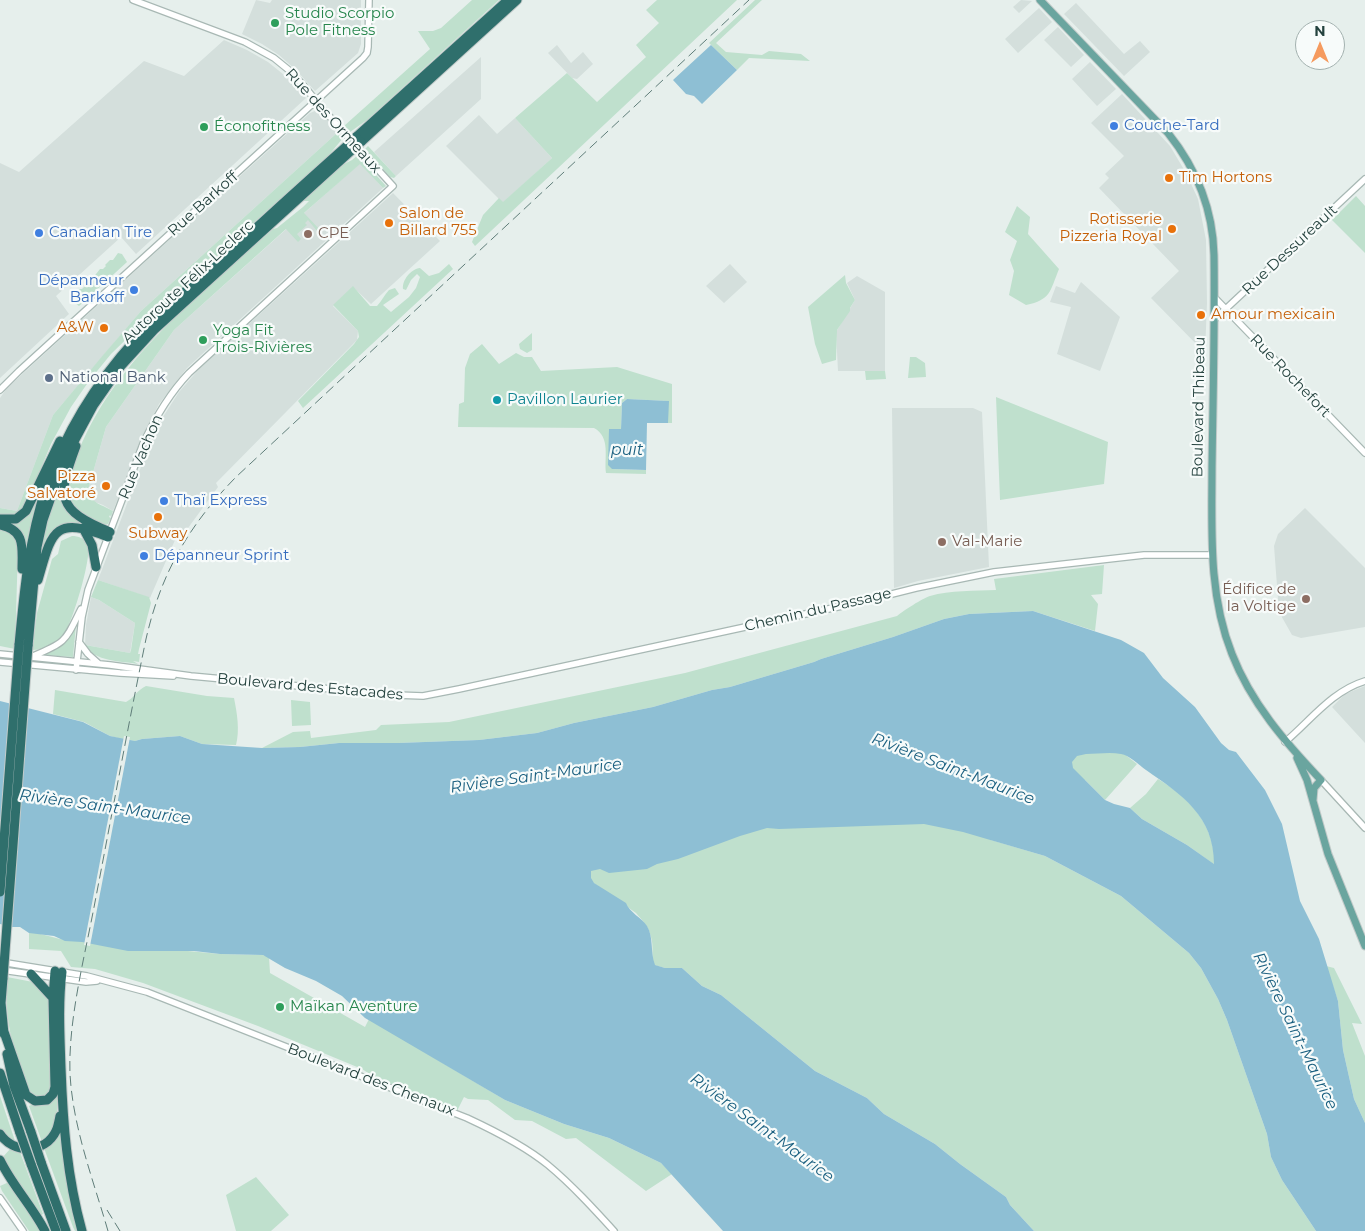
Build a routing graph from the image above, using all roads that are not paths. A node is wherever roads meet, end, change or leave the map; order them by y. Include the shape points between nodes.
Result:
1 (133, 0) edge
2 (369, 0) edge
3 (508, 0) edge
4 (517, 0) edge
5 (1040, 0) edge
6 (316, 101) junction
7 (359, 140) junction
8 (350, 148) junction
9 (1365, 179) edge
10 (393, 186) joint
11 (1215, 298) junction
12 (1226, 309) junction
13 (1214, 319) junction
14 (97, 387) junction
15 (0, 390) edge
16 (90, 411) junction
17 (1365, 453) edge
18 (0, 519) edge
19 (0, 525) edge
20 (84, 528) junction
21 (109, 534) junction
22 (1212, 554) junction
23 (96, 567) junction
24 (32, 602) junction
25 (84, 603) junction
26 (21, 627) junction
27 (79, 642) junction
28 (24, 645) junction
29 (0, 654) edge
30 (31, 657) junction
31 (77, 661) junction
32 (0, 662) edge
33 (98, 664) junction
34 (76, 670) junction
35 (191, 676) junction
36 (1365, 681) edge
37 (428, 695) joint
38 (1286, 742) junction
39 (1295, 754) junction
40 (1321, 780) junction
41 (1313, 800) junction
42 (1365, 828) edge
43 (0, 892) edge
44 (1365, 946) edge
45 (0, 962) edge
46 (1, 974) edge
47 (31, 974) junction
48 (58, 975) junction
49 (53, 998) junction
50 (3, 1029) junction
51 (0, 1073) edge
52 (62, 1091) junction
53 (0, 1134) edge
54 (0, 1160) edge
55 (0, 1198) edge
56 (23, 1231) edge
57 (45, 1231) edge
58 (56, 1231) edge
59 (66, 1231) edge
60 (82, 1231) edge
61 (614, 1231) edge

1 - 6 street, Rue des Ormeaux via 260,49 286,68
2 - 6 street, Rue Barkoff via 366,54
3 - 7 highway, Autoroute Félix-Leclerc
4 - 7 highway, Autoroute Félix-Leclerc
5 - 11 main road, Boulevard Thibeau via 1160,123 1185,156 1200,186 1210,219
6 - 10 street, Rue des Ormeaux
6 - 15 street, Rue Barkoff
7 - 8 highway, Autoroute Félix-Leclerc, bridge
8 - 14 highway, Autoroute Félix-Leclerc via 148,326
8 - 16 highway, Autoroute Félix-Leclerc via 154,330 121,366
9 - 12 street, Rue Dessureault
10 - 21 street, Rue Vachon via 176,387 148,434
11 - 12 street, Rue Rochefort
11 - 13 main road, Boulevard Thibeau
12 - 13 street, Rue Dessureault
12 - 17 street, Rue Rochefort
13 - 22 main road, Boulevard Thibeau
14 - 18 highway via 59,443 26,511 14,519
14 - 26 highway, Autoroute Félix-Leclerc via 65,443 44,496 29,557
16 - 21 highway via 67,472 64,493 79,518
16 - 24 highway, Autoroute Félix-Leclerc via 67,454 47,507 37,547
19 - 26 highway via 14,529 21,540
20 - 21 highway
20 - 23 highway via 93,546
20 - 24 highway via 67,528 52,539
21 - 23 street, Rue Vachon
22 - 37 street, Chemin du Passage via 1149,554 981,574
22 - 38 main road, Boulevard Thibeau via 1220,614 1232,654 1256,702
23 - 25 street, Rue Vachon
24 - 28 highway, Autoroute Félix-Leclerc
25 - 27 street, Rue Vachon
25 - 30 street via 64,640 54,648
26 - 28 highway, Autoroute Félix-Leclerc
27 - 31 street, Rue Vachon
27 - 33 street
28 - 43 highway, Autoroute Félix-Leclerc, bridge
28 - 46 highway, Autoroute Félix-Leclerc, bridge
29 - 30 street, Boulevard des Estacades
30 - 31 street, Boulevard des Estacades
31 - 33 street, Boulevard des Estacades
31 - 34 street, Rue Vachon
32 - 34 street, Boulevard des Estacades
33 - 35 street, Boulevard des Estacades
34 - 35 street, Boulevard des Estacades
35 - 37 street, Boulevard des Estacades via 396,695
36 - 38 street via 1339,692
38 - 39 main road, Boulevard Thibeau
39 - 40 main road, Boulevard Thibeau
39 - 41 main road
40 - 41 main road via 1313,789
40 - 42 street, Boulevard Thibeau
41 - 44 main road via 1328,854
45 - 48 street, Boulevard des Chenaux
46 - 47 street, Boulevard des Chenaux
46 - 50 highway, Autoroute Félix-Leclerc
47 - 48 street, Boulevard des Chenaux
47 - 49 highway
48 - 49 highway
48 - 52 highway
48 - 61 street, Boulevard des Chenaux via 86,982 99,980 157,996 478,1123 548,1165
49 - 50 highway via 55,1087 47,1100 35,1101 26,1095
50 - 59 highway, Autoroute Félix-Leclerc, bridge via 11,1075
51 - 58 highway, bridge
52 - 53 highway via 56,1130 45,1143 31,1149 18,1148
52 - 60 highway via 68,1170
54 - 57 highway
55 - 56 street

